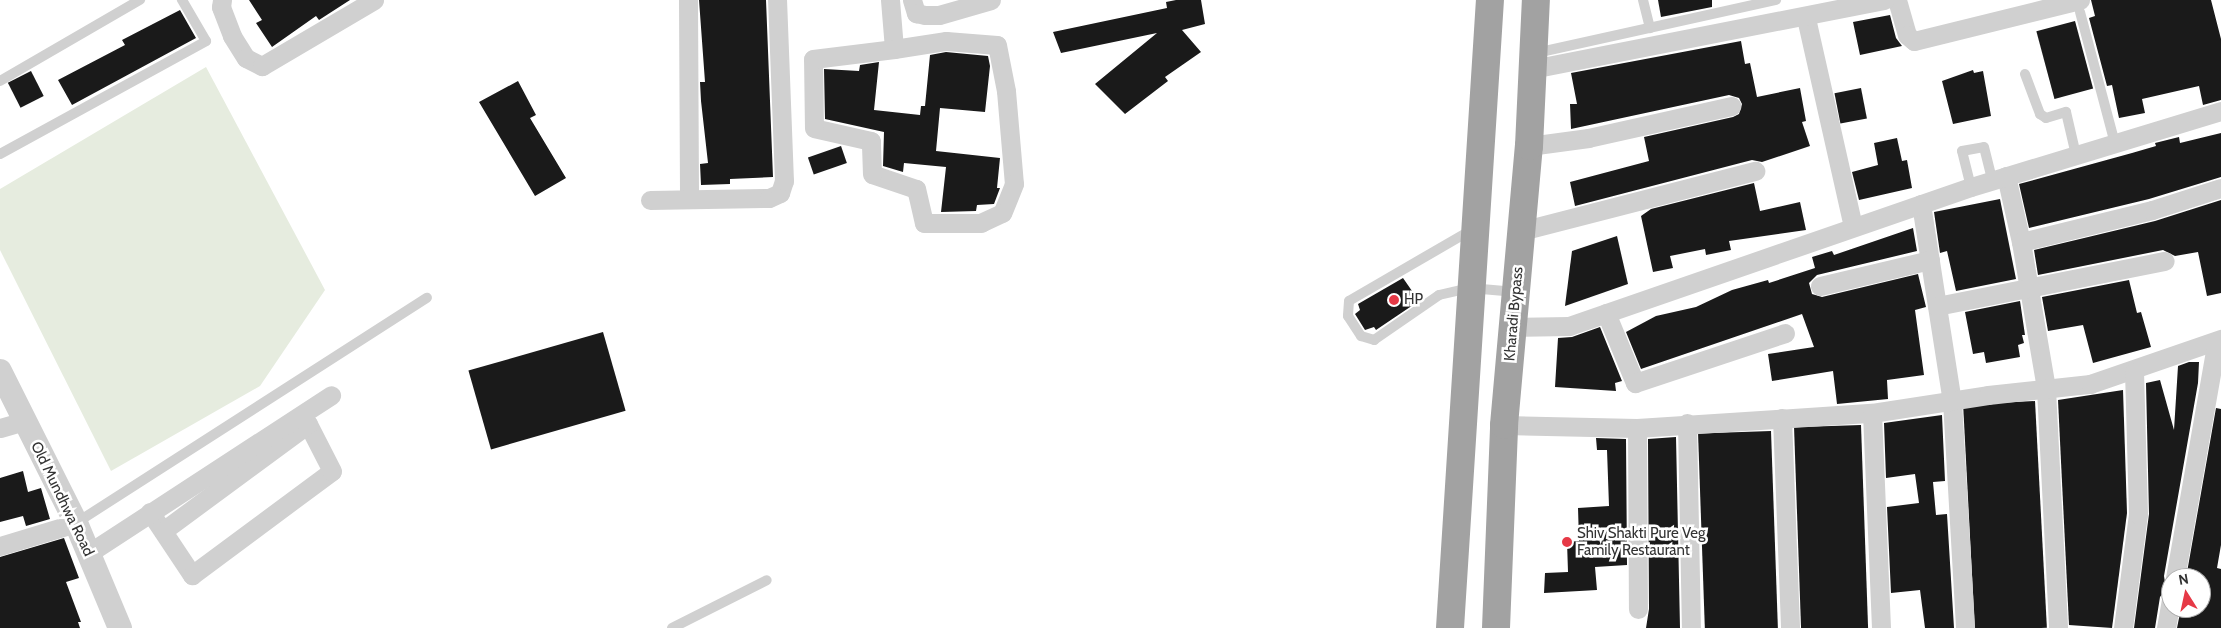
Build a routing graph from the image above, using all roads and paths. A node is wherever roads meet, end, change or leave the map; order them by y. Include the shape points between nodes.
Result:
1 (140, 0) edge
2 (182, 0) edge
3 (222, 0) edge
4 (374, 0) edge
5 (688, 0) edge
6 (777, 0) edge
7 (890, 0) edge
8 (912, 0) edge
9 (992, 0) edge
10 (1490, 0) edge
11 (1536, 0) edge
12 (1643, 0) edge
13 (1776, 0) edge
14 (1884, 0) edge
15 (1897, 0) edge
16 (2080, 6) edge
17 (1806, 18) junction
18 (1650, 28) junction
19 (894, 50) junction
20 (1532, 62) junction
21 (2025, 74) dead end
22 (0, 81) edge
23 (1731, 106) dead end
24 (2221, 111) edge
25 (2114, 144) junction
26 (1529, 146) junction
27 (0, 154) edge
28 (2076, 154) junction
29 (1755, 171) dead end
30 (1999, 178) junction
31 (1970, 187) junction
32 (2221, 188) edge
33 (689, 199) junction
34 (650, 200) dead end
35 (1921, 204) junction
36 (1853, 226) junction
37 (1475, 228) junction
38 (1522, 231) junction
39 (2021, 242) junction
40 (1930, 260) junction
41 (2165, 261) dead end
42 (1820, 286) dead end
43 (1470, 288) junction
44 (2029, 288) junction
45 (1517, 292) junction
46 (427, 298) dead end
47 (1937, 306) junction
48 (1606, 313) junction
49 (1514, 327) junction
50 (1785, 333) dead end
51 (2219, 340) edge
52 (0, 371) edge
53 (2134, 372) junction
54 (2046, 390) junction
55 (332, 395) dead end
56 (1952, 401) junction
57 (1872, 414) junction
58 (1782, 418) junction
59 (24, 421) junction
60 (1687, 423) junction
61 (1504, 425) junction
62 (0, 428) edge
63 (1636, 428) junction
64 (150, 512) junction
65 (76, 523) junction
66 (163, 531) junction
67 (0, 546) edge
68 (89, 553) junction
69 (2177, 568) edge
70 (767, 580) dead end
71 (1638, 609) dead end
72 (120, 628) edge
73 (672, 628) edge
74 (1450, 628) edge
75 (1496, 628) edge
76 (1691, 628) edge
77 (1790, 628) edge
78 (1881, 628) edge
79 (1965, 628) edge
80 (2058, 628) edge
81 (2123, 628) edge

1 - 22 lane
2 - 27 lane via 206,40
3 - 4 street via 221,7 232,36 246,58 262,66
5 - 33 street
6 - 33 street via 784,181 780,193 769,198
7 - 19 street
8 - 9 street via 916,13 925,15 939,15
10 - 37 highway
11 - 20 highway, Kharadi Bypass
12 - 18 lane
13 - 18 lane
14 - 17 street
15 - 16 street via 1907,35 1914,41
16 - 25 lane
17 - 20 street
17 - 36 street
18 - 20 lane
19 - 19 street via 946,40 997,45 1006,91 1014,184 1002,213 981,223 924,223 916,189 872,174 871,141 814,128 813,59
20 - 26 highway, Kharadi Bypass
21 - 28 lane via 2040,114 2046,118 2066,112
23 - 26 street via 1588,138
24 - 25 street
25 - 28 street
26 - 38 highway, Kharadi Bypass
28 - 30 street
29 - 38 street
30 - 31 street
30 - 31 lane via 1984,147 1962,151
30 - 39 street
31 - 35 street
32 - 39 street via 2152,210
33 - 34 street
35 - 36 street
35 - 40 street
36 - 48 street
37 - 43 highway
37 - 43 lane via 1349,301 1348,316 1361,336 1374,340 1439,295
38 - 45 highway, Kharadi Bypass
39 - 44 street
40 - 42 street
40 - 47 street
41 - 44 street
43 - 45 lane
43 - 74 highway
44 - 47 street
44 - 54 street
45 - 49 highway, Kharadi Bypass
46 - 65 lane
47 - 56 street
48 - 49 street via 1569,326
48 - 50 street via 1635,383
49 - 61 highway, Kharadi Bypass
51 - 53 street
51 - 69 street
52 - 59 street, Old Mundhwa Road
53 - 54 street via 2090,384
53 - 81 street via 2138,514
54 - 56 street
54 - 80 street
55 - 64 street
56 - 57 street
56 - 79 street
57 - 58 street
57 - 78 street
58 - 60 street
58 - 77 street
59 - 62 street
59 - 65 street, Old Mundhwa Road
60 - 63 street
60 - 76 street
61 - 63 street
61 - 75 highway, Kharadi Bypass
63 - 71 street
64 - 66 street
64 - 68 street
65 - 67 street
65 - 68 street, Old Mundhwa Road
66 - 66 street via 192,575 332,471 308,424
68 - 72 street, Old Mundhwa Road
70 - 73 lane

